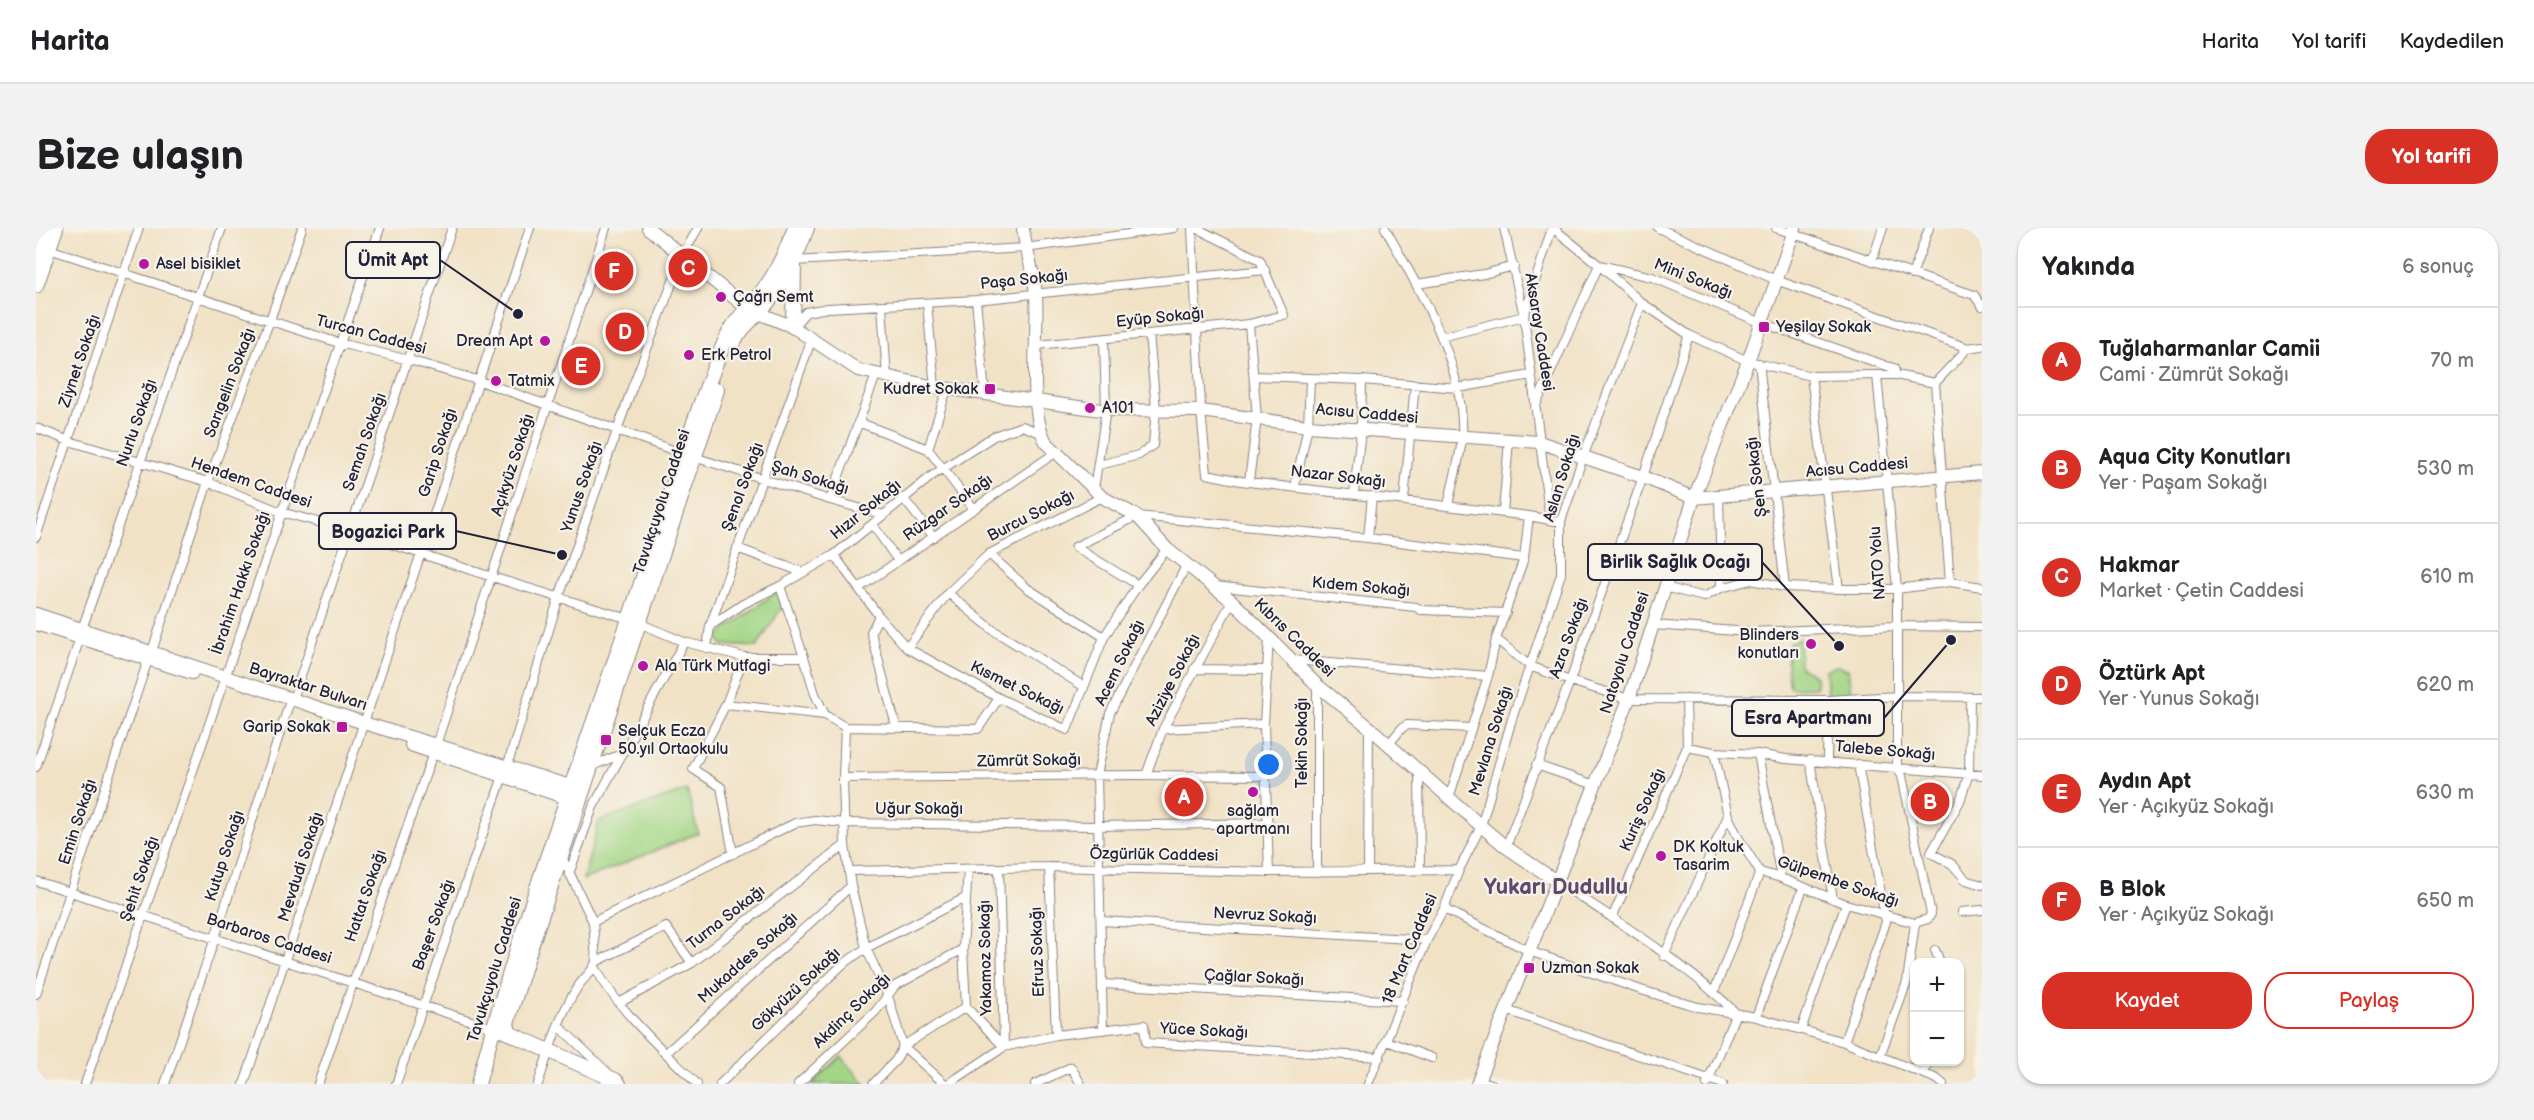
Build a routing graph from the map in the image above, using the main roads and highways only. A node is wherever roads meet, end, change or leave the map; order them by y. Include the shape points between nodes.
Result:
1 (46, 228) edge
2 (56, 228) edge
3 (795, 228) edge
4 (807, 228) edge
5 (40, 248) edge
6 (794, 261) junction
7 (36, 286) edge
8 (753, 311) junction
9 (793, 327) road end
10 (689, 455) junction
11 (634, 621) junction
12 (575, 794) junction
13 (493, 1028) junction
14 (509, 1032) junction
15 (617, 1082) edge
16 (478, 1084) edge

1 - 5 main road
2 - 5 main road
3 - 8 main road
4 - 6 main road, Tavukçuyolu Caddesi
5 - 7 main road
6 - 8 main road, Tavukçuyolu Caddesi via 779,287
6 - 9 main road
8 - 10 main road, Tavukçuyolu Caddesi via 735,339
8 - 10 main road via 730,330
10 - 11 main road, Tavukçuyolu Caddesi
11 - 12 main road, Tavukçuyolu Caddesi
11 - 12 main road, Tavukçuyolu Caddesi via 592,766
12 - 13 main road, Tavukçuyolu Caddesi
12 - 14 main road, Tavukçuyolu Caddesi via 561,855 507,1023
13 - 14 main road
13 - 16 main road, Tavukçuyolu Caddesi
14 - 15 main road

